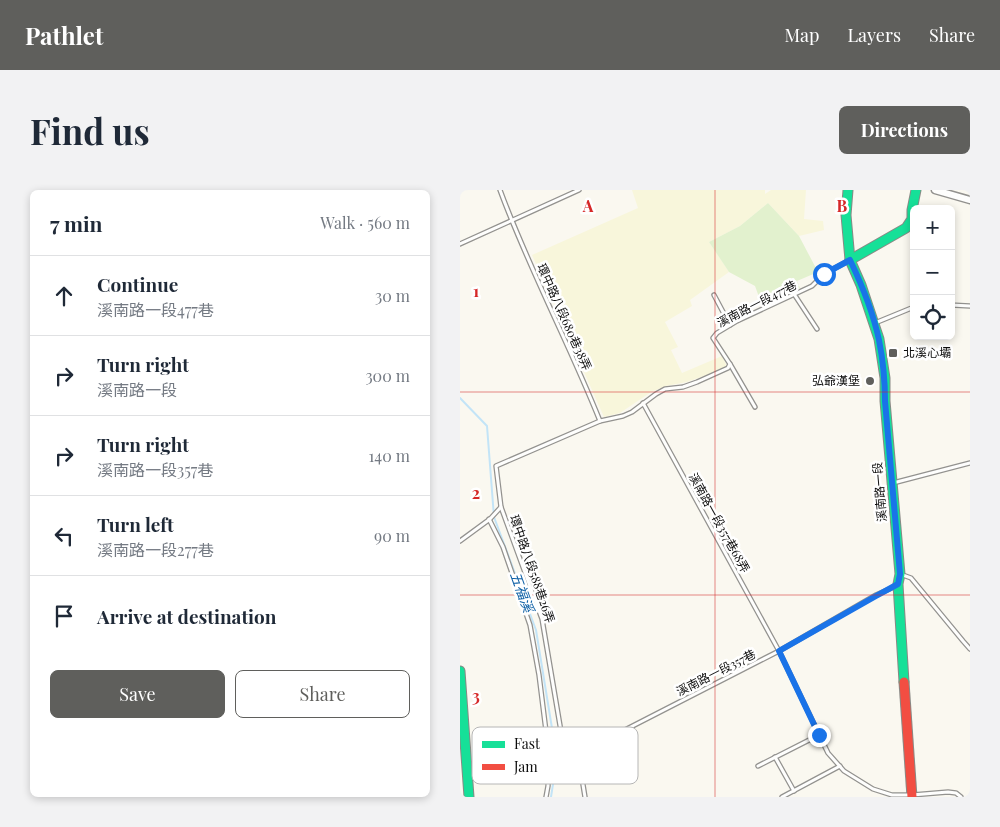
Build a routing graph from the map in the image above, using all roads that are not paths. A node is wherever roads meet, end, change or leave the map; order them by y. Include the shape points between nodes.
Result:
1 (500, 190) edge
2 (578, 190) edge
3 (848, 190) edge
4 (916, 190) edge
5 (935, 190) edge
6 (970, 200) edge
7 (511, 220) junction
8 (460, 244) edge
9 (850, 260) junction
10 (794, 294) junction
11 (714, 295) dead end
12 (955, 305) edge
13 (970, 306) edge
14 (910, 310) edge
15 (874, 324) junction
16 (730, 325) junction
17 (818, 329) dead end
18 (730, 364) junction
19 (643, 403) junction
20 (755, 408) dead end
21 (600, 421) junction
22 (970, 463) edge
23 (892, 484) junction
24 (501, 508) junction
25 (490, 519) junction
26 (460, 541) edge
27 (900, 574) junction
28 (898, 584) junction
29 (970, 648) edge
30 (779, 651) junction
31 (460, 670) edge
32 (545, 727) edge
33 (560, 727) edge
34 (631, 727) edge
35 (819, 735) junction
36 (775, 757) junction
37 (758, 766) dead end
38 (840, 766) junction
39 (548, 784) edge
40 (583, 784) edge
41 (793, 791) junction
42 (912, 796) edge
43 (469, 797) edge
44 (546, 797) edge
45 (585, 797) edge
46 (782, 797) edge
47 (796, 797) edge
48 (961, 797) edge

1 - 7 lane, 環中路八段680巷38弄
2 - 7 lane
3 - 9 main road, 溪南路一段 via 846,215
4 - 9 main road via 912,218 906,228
5 - 6 street
7 - 8 lane
7 - 21 lane, 環中路八段680巷38弄
9 - 10 lane, 溪南路一段477巷 via 824,274 812,286
9 - 15 main road, 溪南路一段
10 - 16 lane, 溪南路一段477巷
10 - 17 lane
11 - 16 lane
12 - 13 lane
14 - 15 lane
15 - 23 main road, 溪南路一段 via 885,378
16 - 18 lane, 溪南路一段477巷 via 713,338
18 - 19 lane via 728,368 697,382 665,390
18 - 20 lane
19 - 21 lane via 623,416
19 - 30 lane, 溪南路一段357巷68弄
21 - 24 lane, 環中路八段588巷26弄 via 496,466
22 - 23 lane
23 - 27 main road, 溪南路一段
24 - 25 lane
24 - 33 lane, 環中路八段588巷26弄 via 542,619
25 - 26 lane
25 - 32 lane via 530,625
27 - 28 main road, 溪南路一段
27 - 29 lane via 912,578
28 - 30 lane, 溪南路一段357巷
28 - 42 main road, 溪南路一段
30 - 34 lane, 溪南路一段357巷
30 - 35 lane, 溪南路一段357巷68弄
31 - 43 main road
35 - 36 lane
35 - 38 lane, 溪南路一段357巷68弄
36 - 37 lane
36 - 41 lane
38 - 41 lane
38 - 42 lane, 溪南路一段357巷68弄 via 873,789 892,795
39 - 44 lane
40 - 45 lane
41 - 46 lane
41 - 47 lane
42 - 48 lane, 溪南路一段357巷68弄 via 948,792

